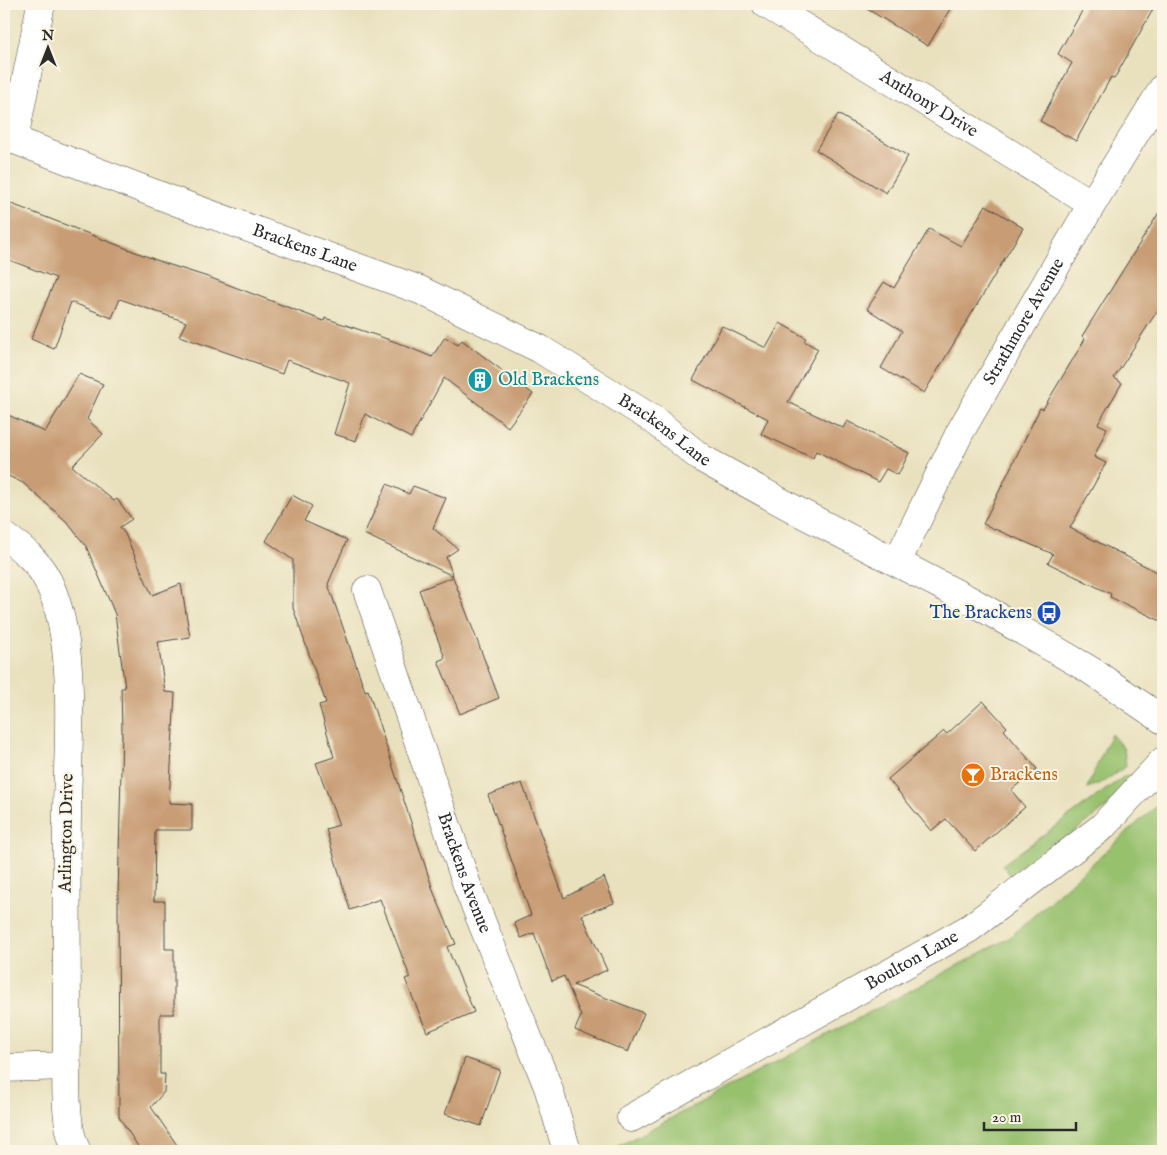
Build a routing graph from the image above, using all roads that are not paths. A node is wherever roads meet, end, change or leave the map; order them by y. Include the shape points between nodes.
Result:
1 (41, 4) edge
2 (766, 4) edge
3 (1163, 88) edge
4 (9, 138) edge
5 (1092, 204) junction
6 (4, 536) edge
7 (897, 562) junction
8 (367, 590) dead end
9 (1163, 720) edge
10 (1163, 761) edge
11 (67, 1066) junction
12 (4, 1068) edge
13 (631, 1118) dead end
14 (77, 1151) edge
15 (567, 1151) edge

1 - 4 street
2 - 5 street, Anthony Drive
3 - 5 street, Strathmore Avenue
4 - 7 street, Brackens Lane via 420,290 540,349 654,420 701,458
5 - 7 street, Strathmore Avenue via 960,432
6 - 11 street, Arlington Drive via 30,555 41,569 53,596 65,639 68,682
7 - 9 street, Brackens Lane via 1090,670
8 - 15 street, Brackens Avenue via 468,888 548,1087
10 - 13 street, Boulton Lane via 1102,827 970,928
11 - 12 street
11 - 14 street, Arlington Drive via 70,1132

